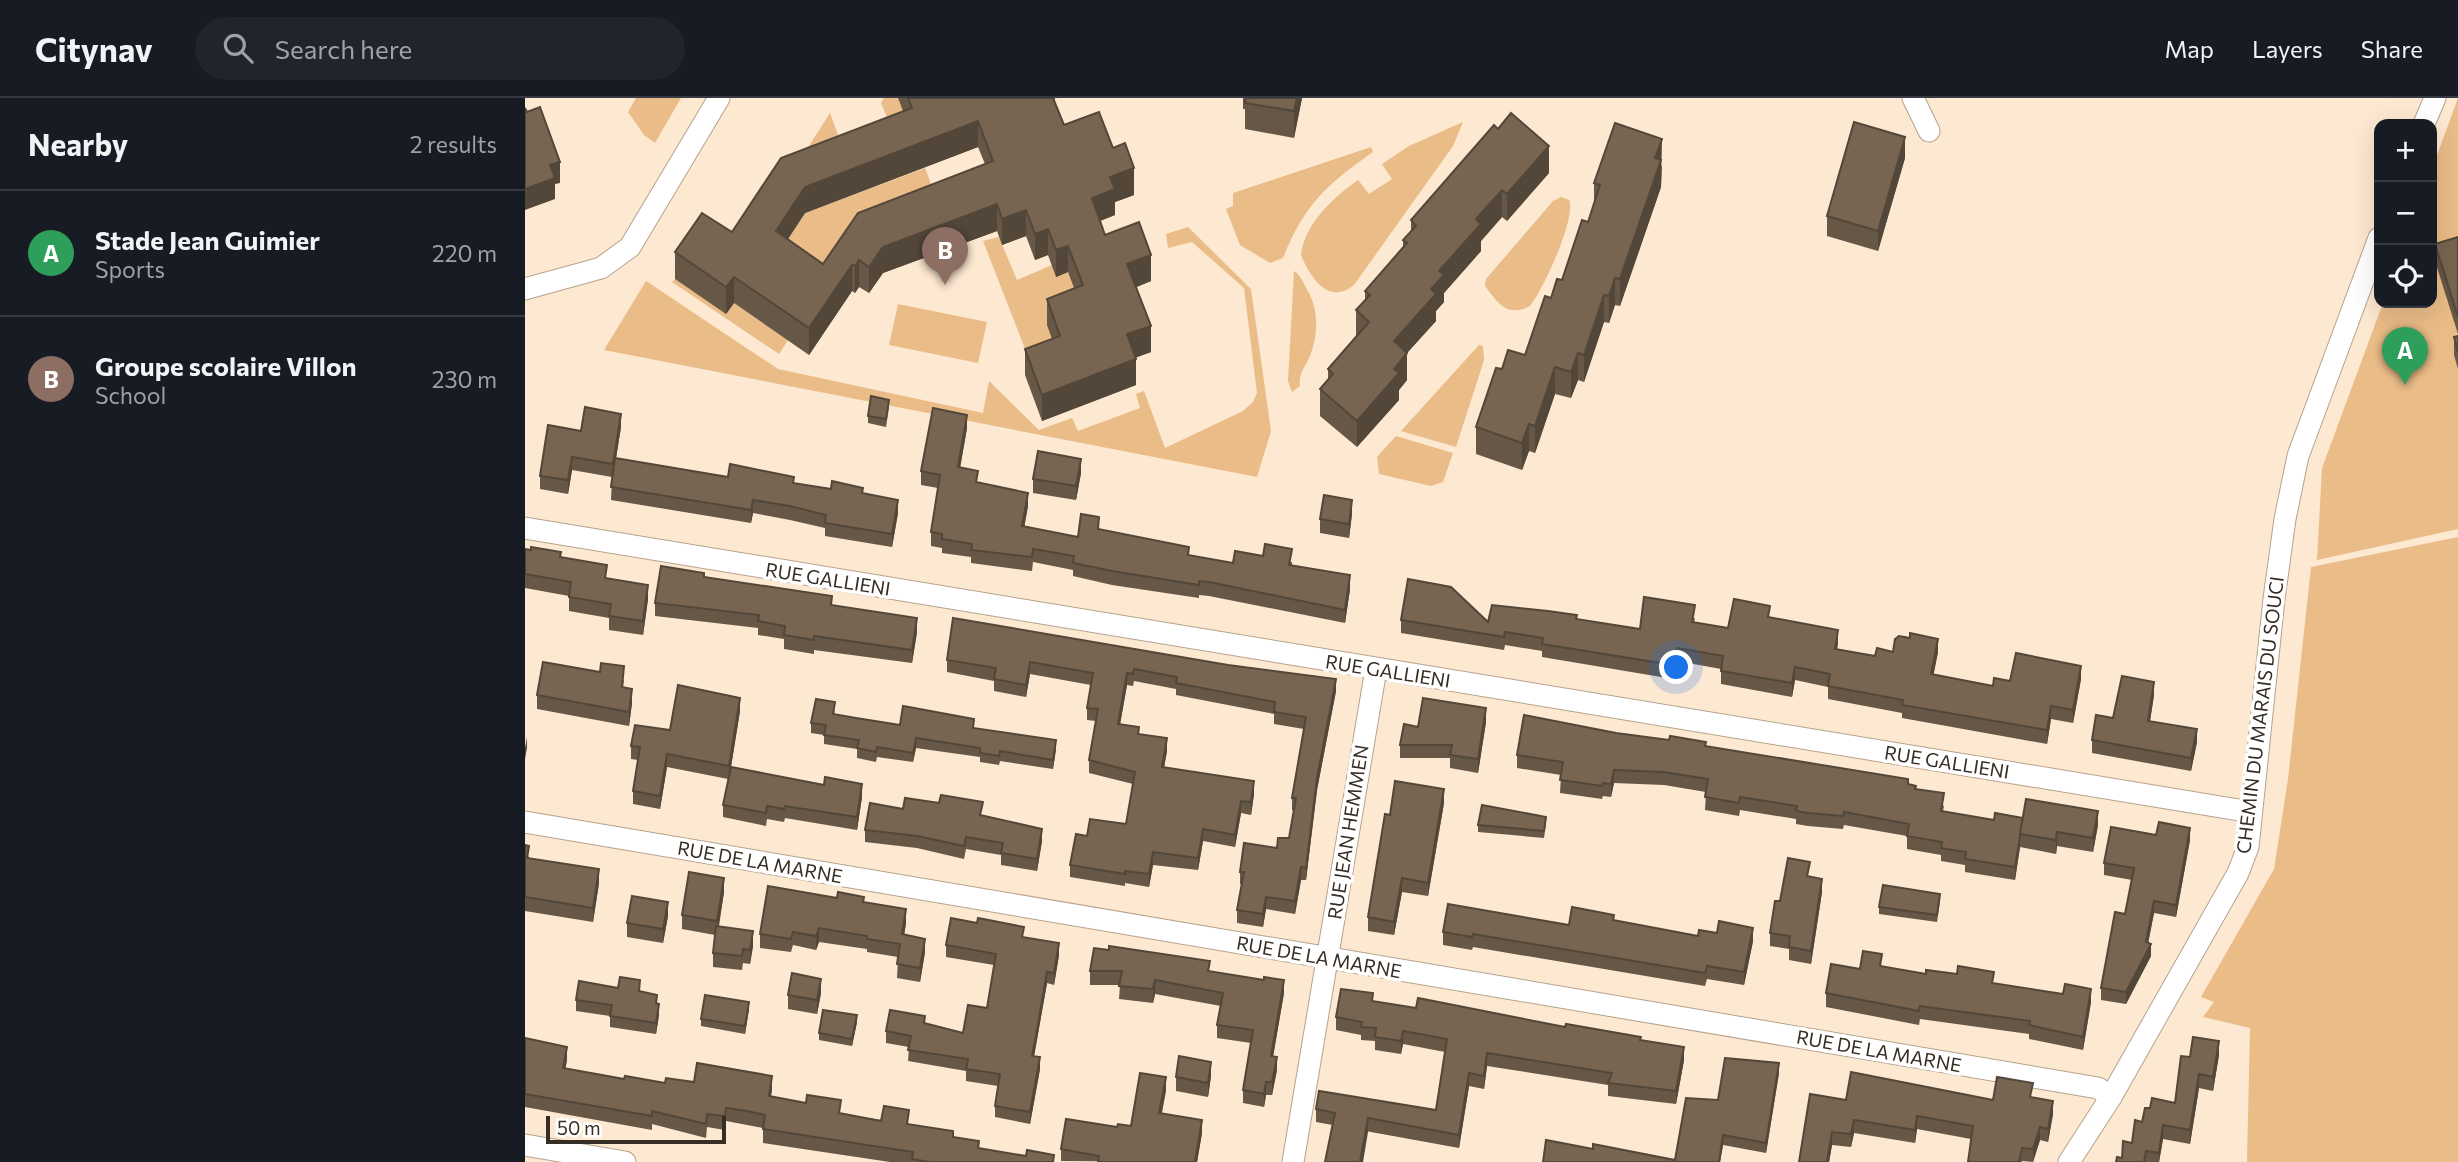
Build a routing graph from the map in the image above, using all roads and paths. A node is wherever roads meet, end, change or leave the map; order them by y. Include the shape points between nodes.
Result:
1 (719, 98) edge
2 (1913, 98) edge
3 (2435, 98) edge
4 (2426, 119) edge
5 (1929, 131) dead end
6 (2376, 245) edge
7 (525, 289) edge
8 (525, 528) edge
9 (1376, 668) junction
10 (2251, 812) junction
11 (525, 822) edge
12 (1328, 958) junction
13 (2111, 1097) junction
14 (525, 1145) edge
15 (625, 1162) edge
16 (1293, 1162) edge
17 (2069, 1162) edge

1 - 7 street via 630,247 601,268
2 - 5 street
3 - 4 street
6 - 10 street, CHEMIN DU MARAIS DU SOUCI via 2298,456 2274,599
8 - 9 street, RUE GALLIENI
9 - 10 street, RUE GALLIENI
9 - 12 street, RUE JEAN HEMMEN
10 - 13 street, CHEMIN DU MARAIS DU SOUCI via 2248,847 2238,873
11 - 12 street, RUE DE LA MARNE
12 - 13 street, RUE DE LA MARNE via 2098,1088
12 - 16 street, RUE JEAN HEMMEN
13 - 17 street, CHEMIN DU MARAIS DU SOUCI
14 - 15 street

